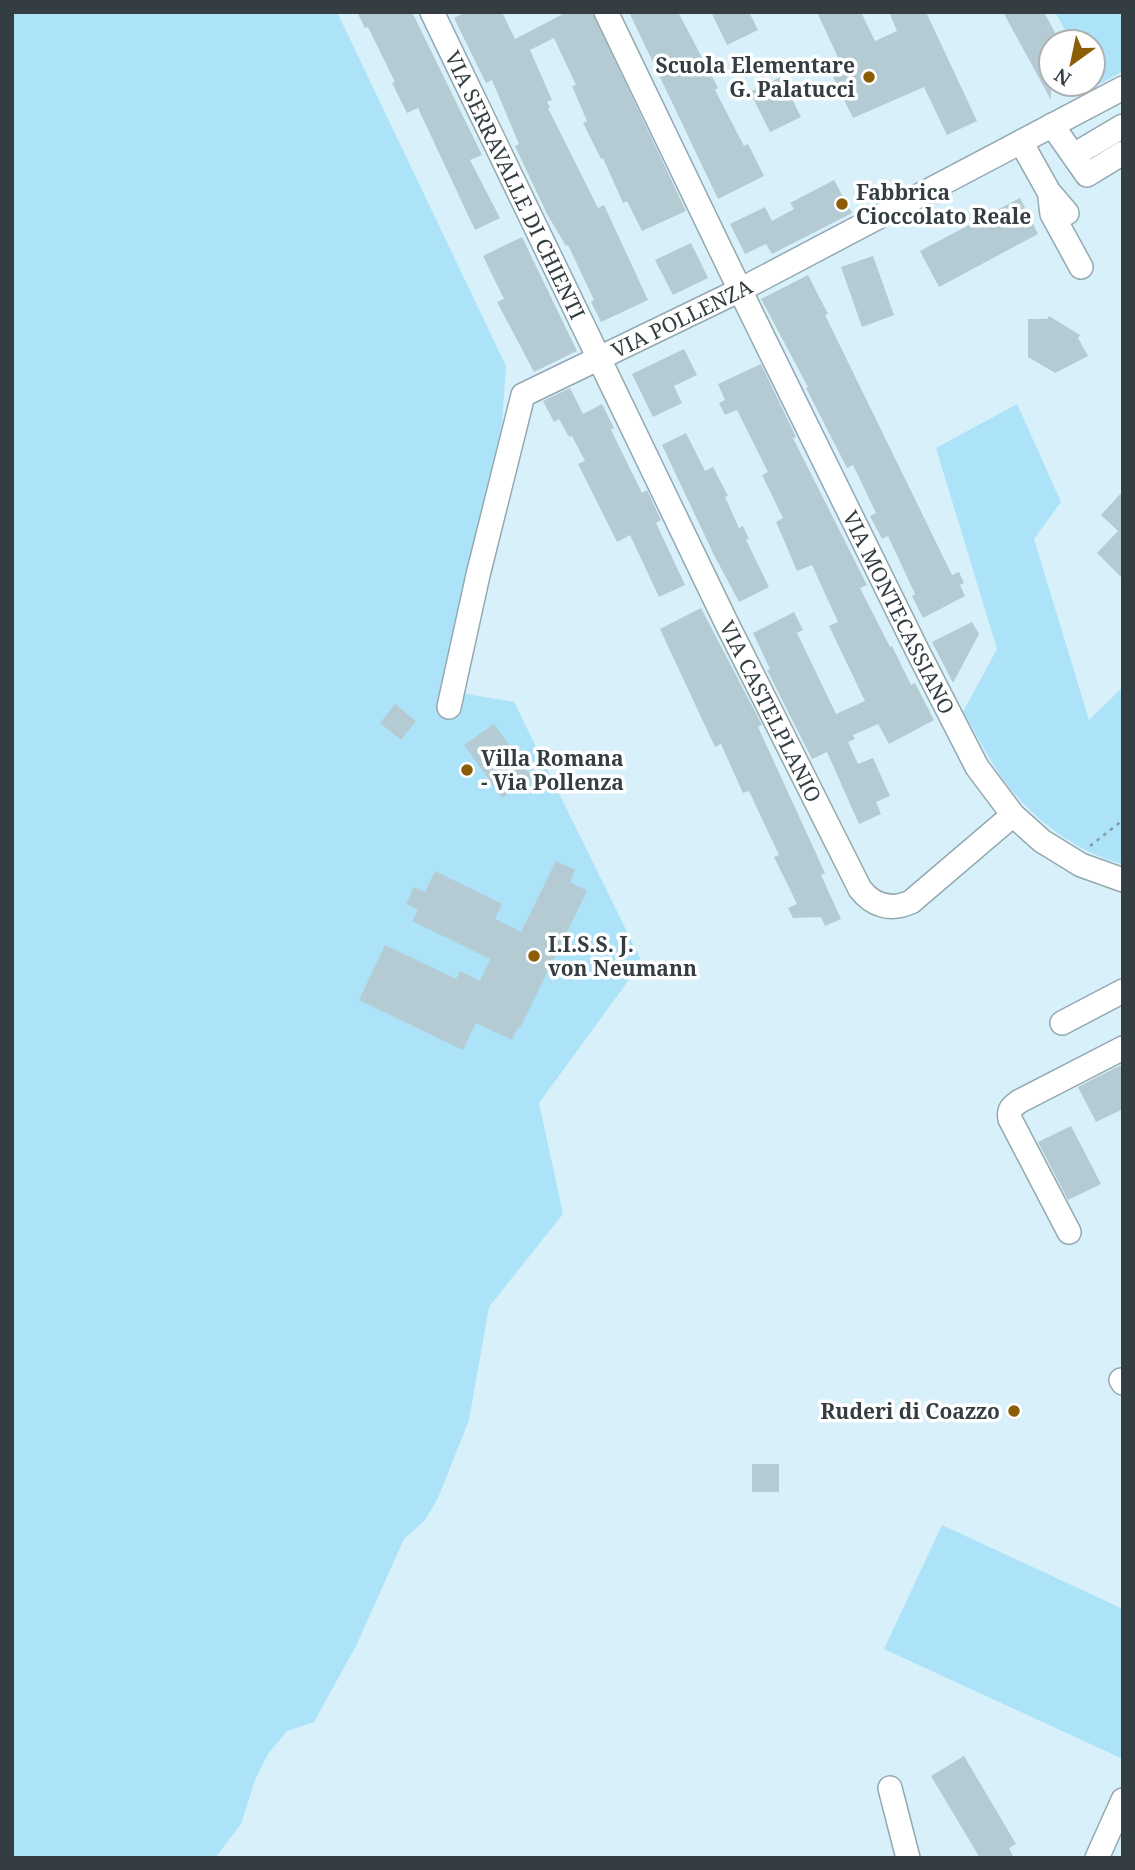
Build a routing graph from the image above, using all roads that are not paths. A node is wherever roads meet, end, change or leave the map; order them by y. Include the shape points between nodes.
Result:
1 (432, 12) edge
2 (606, 12) edge
3 (1120, 95) edge
4 (1052, 125) junction
5 (1123, 126) edge
6 (1021, 142) junction
7 (1123, 153) edge
8 (1073, 155) junction
9 (1049, 192) junction
10 (1067, 213) dead end
11 (1081, 267) dead end
12 (740, 290) junction
13 (600, 359) junction
14 (449, 707) dead end
15 (1013, 815) junction
16 (1123, 880) edge
17 (1123, 991) edge
18 (1062, 1023) dead end
19 (1123, 1048) edge
20 (1069, 1232) dead end
21 (890, 1788) dead end
22 (1123, 1800) edge
23 (908, 1858) edge
24 (1097, 1858) edge

1 - 13 street, VIA SERRAVALLE DI CHIENTI
2 - 12 street, VIA MONTECASSIANO
3 - 4 street, VIA POLLENZA
4 - 6 street, VIA POLLENZA
4 - 8 street
5 - 8 street
6 - 9 street
6 - 12 street, VIA POLLENZA
7 - 8 street via 1087,175
9 - 10 street
9 - 11 street via 1052,214
12 - 13 street, VIA POLLENZA
12 - 15 street, VIA MONTECASSIANO via 970,753
13 - 14 street, VIA POLLENZA via 523,395
13 - 15 street, VIA CASTELPLANIO via 727,624 865,895 887,907 911,902
15 - 16 street, VIA MONTECASSIANO via 1042,841 1081,865
17 - 18 street
19 - 20 street via 1010,1107 1010,1119
21 - 23 street
22 - 24 street

